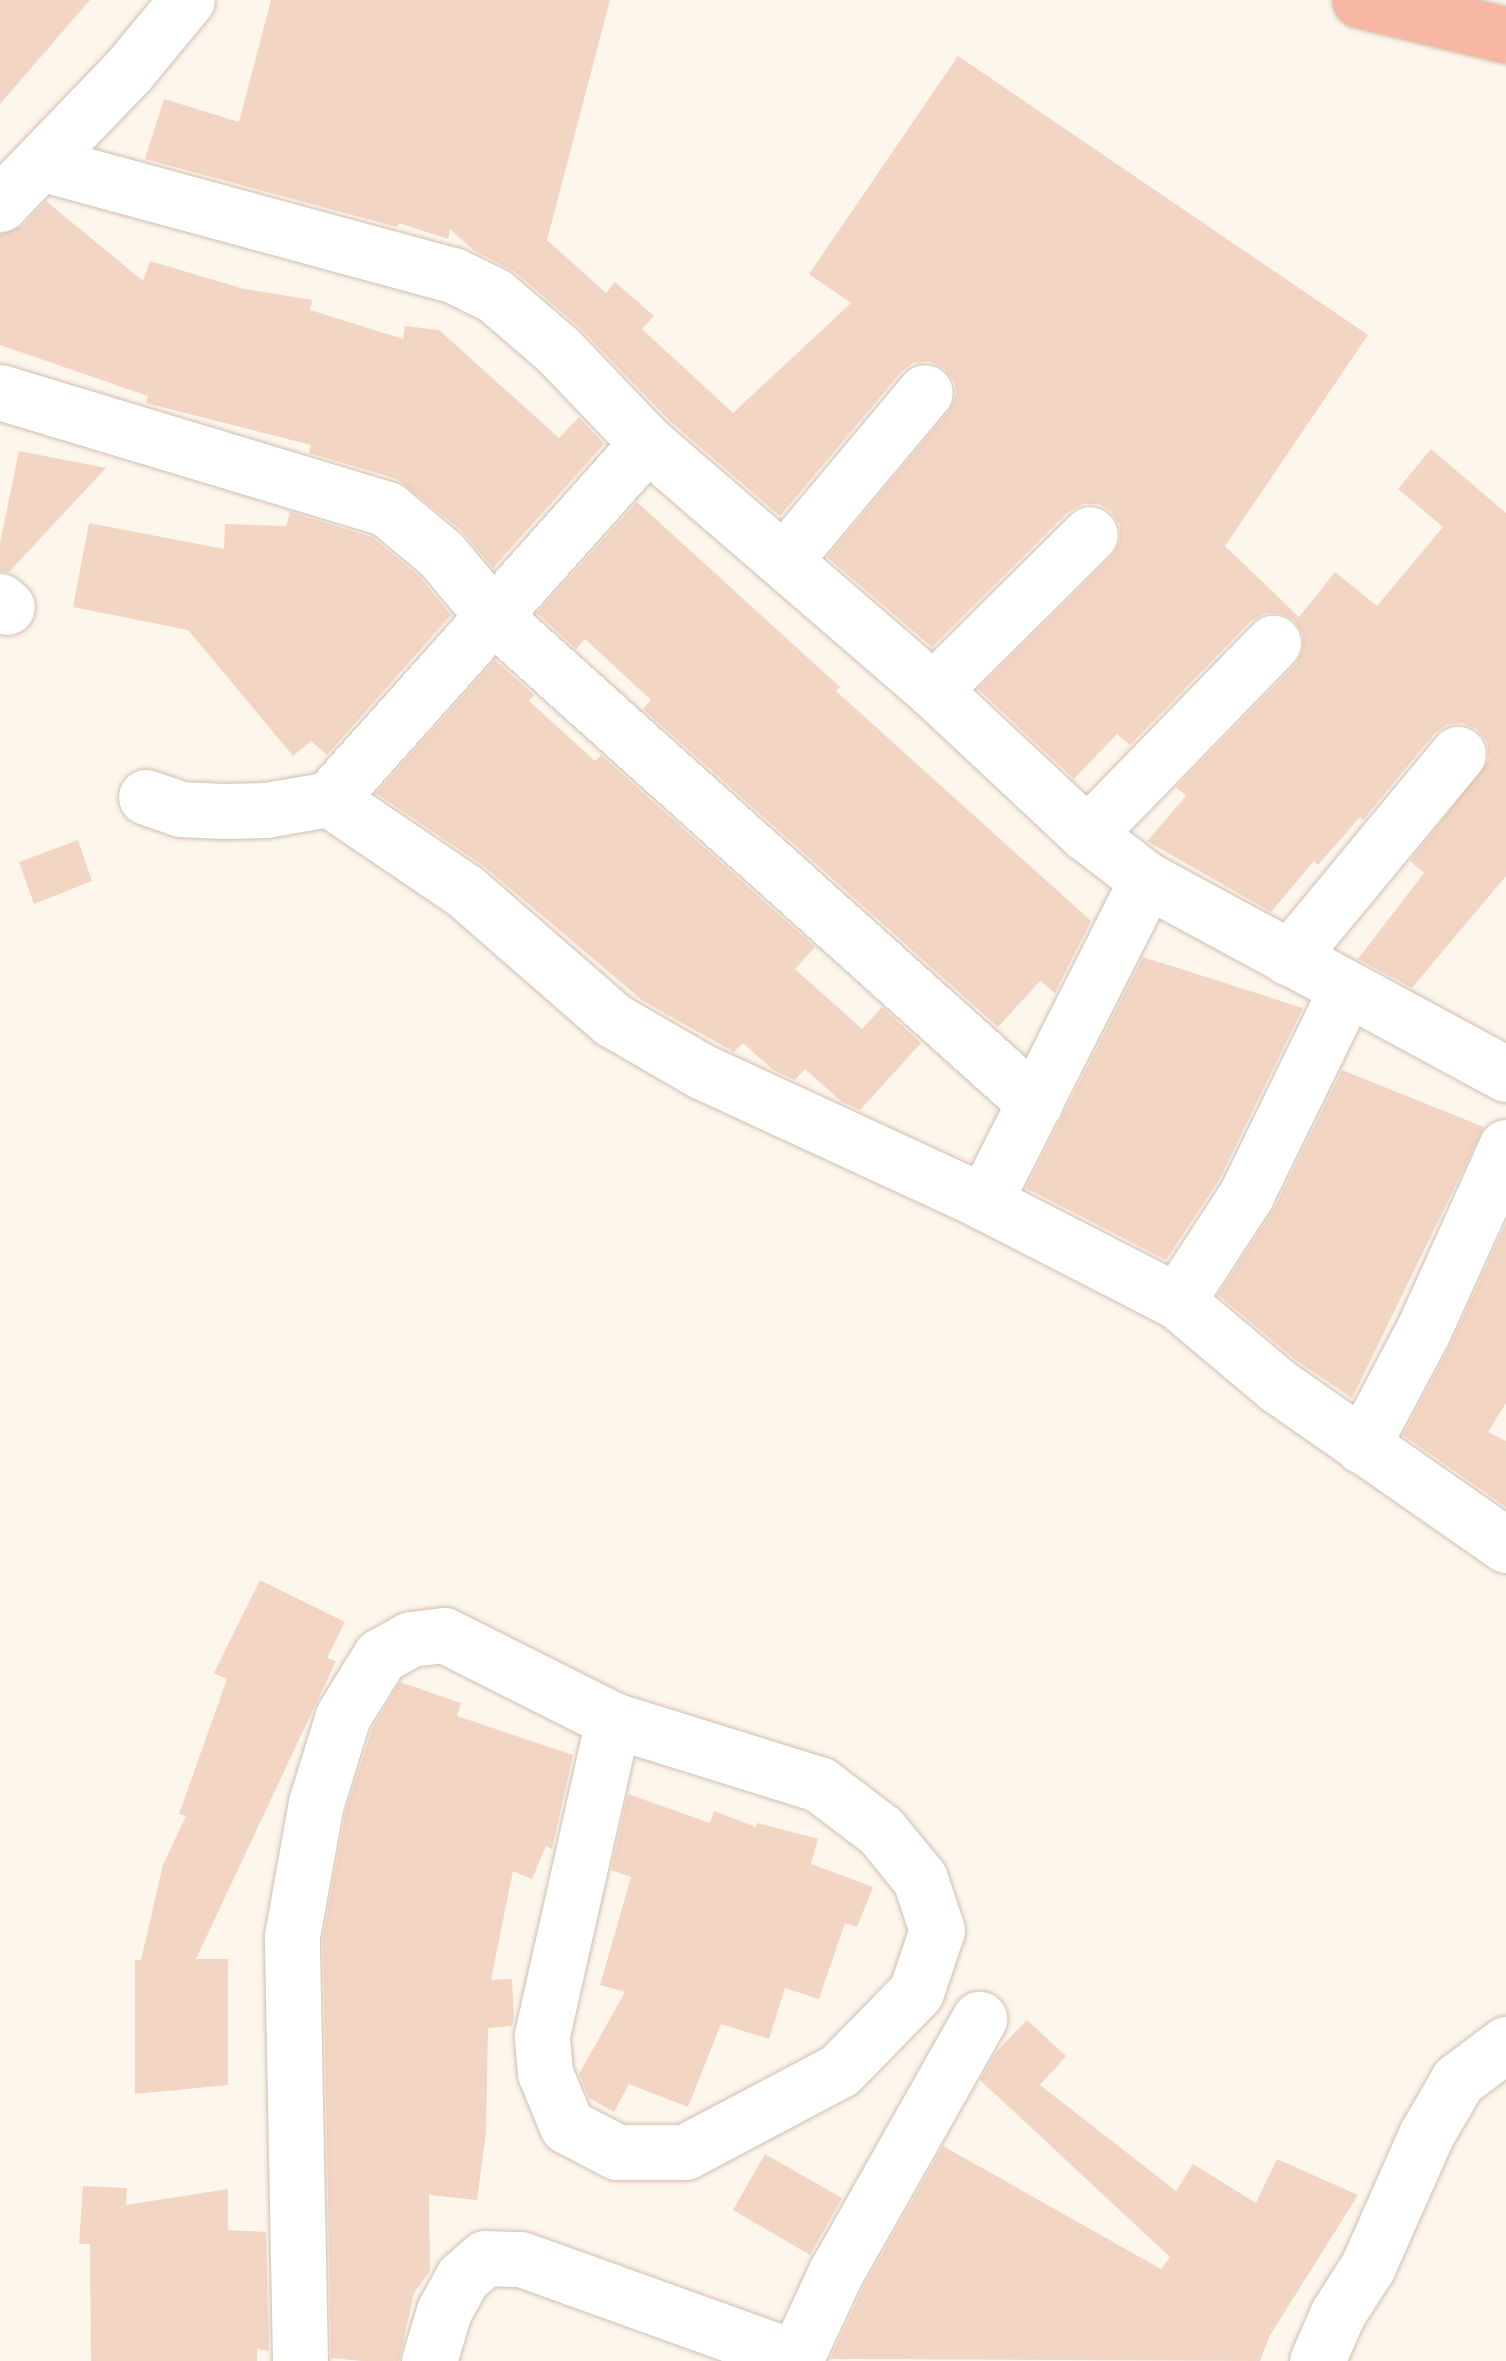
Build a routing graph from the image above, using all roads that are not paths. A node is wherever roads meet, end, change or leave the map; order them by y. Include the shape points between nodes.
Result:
1 (187, 0) edge
2 (1360, 0) edge
3 (1506, 35) edge
4 (40, 162) junction
5 (0, 204) edge
6 (0, 392) edge
7 (925, 392) dead end
8 (648, 442) junction
9 (1090, 534) dead end
10 (784, 560) junction
11 (492, 615) junction
12 (1274, 642) dead end
13 (933, 690) junction
14 (1458, 754) dead end
15 (146, 797) dead end
16 (330, 799) junction
17 (1087, 834) junction
18 (1147, 880) junction
19 (1289, 958) junction
20 (1346, 990) junction
21 (1506, 1074) edge
22 (1035, 1104) junction
23 (1506, 1148) edge
24 (984, 1202) junction
25 (1177, 1301) junction
26 (1362, 1446) junction
27 (1506, 1545) edge
28 (613, 1720) junction
29 (980, 2018) dead end
30 (1506, 2044) edge
31 (800, 2360) edge
32 (300, 2361) edge
33 (429, 2361) edge
34 (1317, 2361) edge

1 - 4 street
2 - 3 highway
4 - 5 street
4 - 8 street via 453,275 494,295
6 - 11 street via 388,509 442,554
7 - 10 street
8 - 10 street
8 - 11 street
9 - 13 street
10 - 13 street
11 - 16 street
11 - 22 street
12 - 17 street
13 - 17 street
14 - 19 street
15 - 16 street via 180,809 224,810
16 - 24 street via 466,892 613,1020 701,1072
17 - 18 street
18 - 19 street
18 - 22 street
19 - 20 street
20 - 21 street
20 - 25 street via 1246,1195
22 - 24 street
23 - 26 street
24 - 25 street
25 - 26 street
26 - 27 street
28 - 28 street via 818,1784 881,1831 920,1879 937,1930 916,1992 840,2070 684,2152 617,2152 567,2126 545,2073 542,2035
28 - 32 street via 444,1635 411,1639 380,1656 342,1716 316,1803 292,1936
29 - 31 street via 836,2272
30 - 34 street via 1458,2080
31 - 33 street via 522,2258 485,2258 462,2278 444,2311

